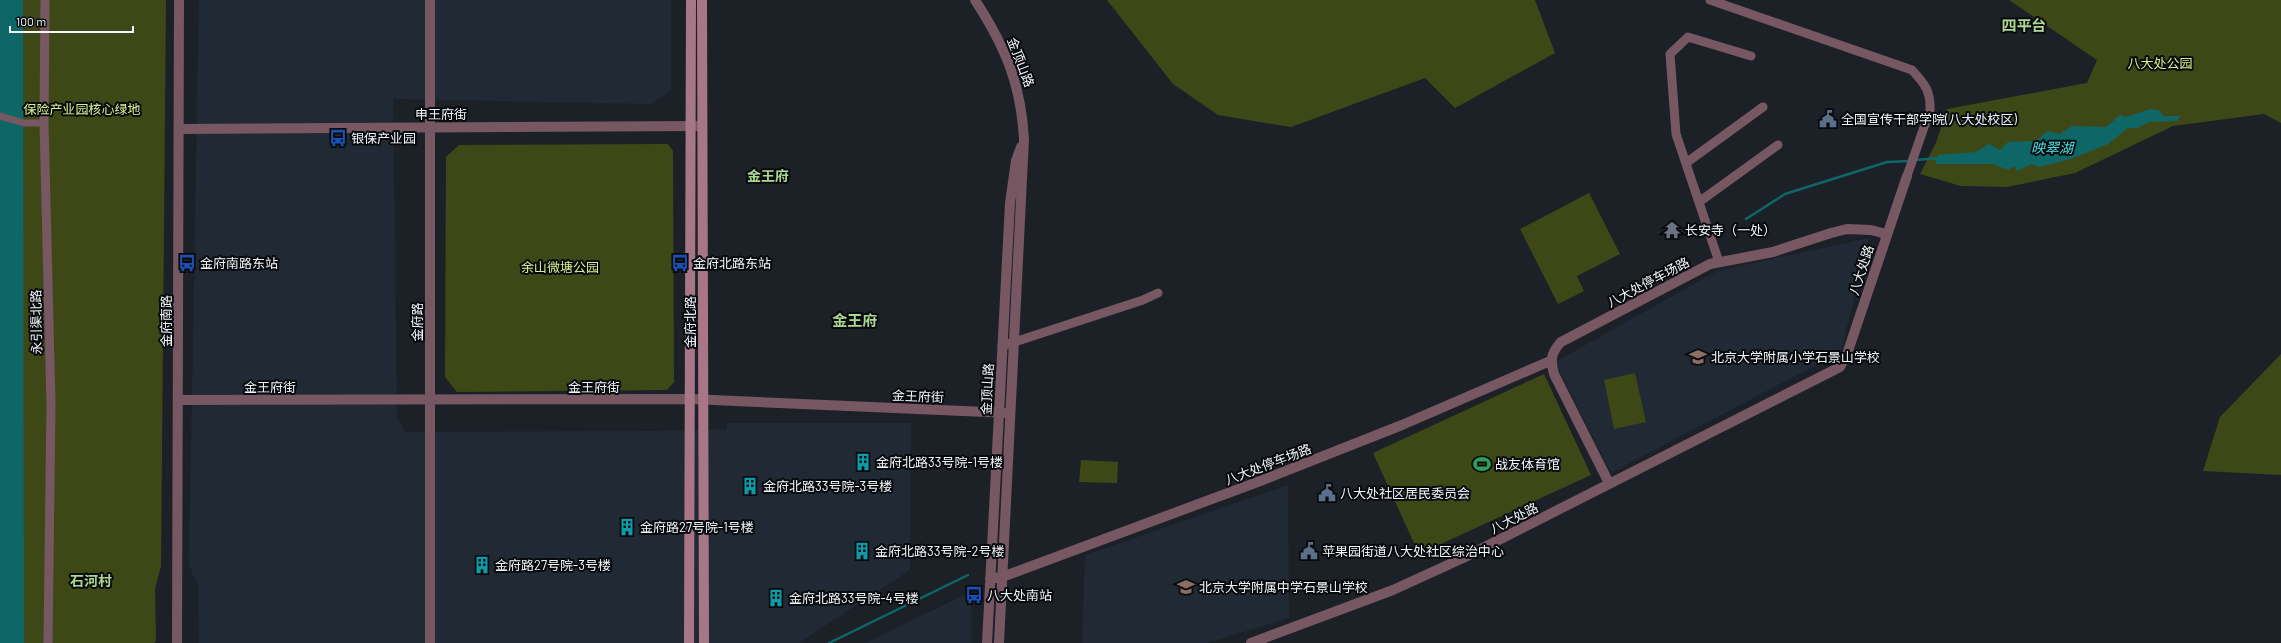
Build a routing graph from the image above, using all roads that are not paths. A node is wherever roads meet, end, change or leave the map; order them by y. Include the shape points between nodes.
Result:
1 (45, 0) edge
2 (179, 0) edge
3 (430, 0) edge
4 (691, 0) edge
5 (702, 0) edge
6 (975, 0) edge
7 (1710, 0) edge
8 (1751, 56) dead end
9 (1763, 107) dead end
10 (0, 116) edge
11 (44, 122) junction
12 (691, 126) junction
13 (702, 126) junction
14 (430, 127) junction
15 (180, 130) junction
16 (1024, 139) junction
17 (1778, 145) dead end
18 (1686, 163) junction
19 (1907, 176) joint
20 (1699, 202) junction
21 (1886, 234) junction
22 (1719, 262) junction
23 (1158, 293) dead end
24 (1013, 343) junction
25 (1002, 346) junction
26 (1550, 361) junction
27 (690, 399) junction
28 (178, 400) junction
29 (430, 400) junction
30 (703, 400) junction
31 (998, 413) junction
32 (1009, 413) junction
33 (1609, 483) junction
34 (1002, 577) junction
35 (990, 579) junction
36 (48, 643) edge
37 (177, 643) edge
38 (430, 643) edge
39 (689, 643) edge
40 (704, 643) edge
41 (987, 643) edge
42 (999, 643) edge
43 (1251, 643) edge

1 - 11 street, 永引渠北路
2 - 15 street, 金府南路
3 - 14 street, 金府路
4 - 12 main road, 金府北路
5 - 13 main road, 金府北路
6 - 16 street, 金顶山路 via 998,37 1014,72 1023,111
7 - 19 street via 1912,70 1929,91 1930,110
8 - 18 street via 1688,37 1670,54 1676,134
9 - 18 street
10 - 11 street via 24,123
11 - 36 street, 永引渠北路 via 51,404
12 - 13 street, 申王府街
12 - 14 street, 申王府街
12 - 27 main road, 金府北路
13 - 30 main road, 金府北路
14 - 15 street, 申王府街
14 - 29 street, 金府路
15 - 28 street, 金府南路
16 - 24 street, 金顶山路
16 - 25 street, 金顶山路 via 1016,161 1010,203
17 - 20 street
18 - 20 street
19 - 21 street, 八大处路
20 - 22 street
21 - 22 street, 八大处停车场路 via 1861,229 1831,233 1773,252
21 - 33 street, 八大处路 via 1843,364
22 - 26 street, 八大处停车场路 via 1710,264 1562,342 1553,351
23 - 24 street
24 - 25 street
24 - 32 street, 金顶山路
25 - 31 street, 金顶山路
26 - 33 street via 1554,374
26 - 34 street, 八大处停车场路 via 1395,428
27 - 29 street, 金王府街
27 - 30 street, 金王府街
27 - 39 main road, 金府北路
28 - 29 street, 金王府街
28 - 37 street, 金府南路
29 - 38 street, 金府路
30 - 31 street, 金王府街
30 - 40 main road, 金府北路
31 - 32 street, 金王府街
31 - 35 street, 金顶山路
32 - 34 street, 金顶山路
33 - 43 street, 八大处路 via 1463,558 1400,586
34 - 35 street, 八大处停车场路
34 - 42 street, 金顶山路
35 - 41 street, 金顶山路

